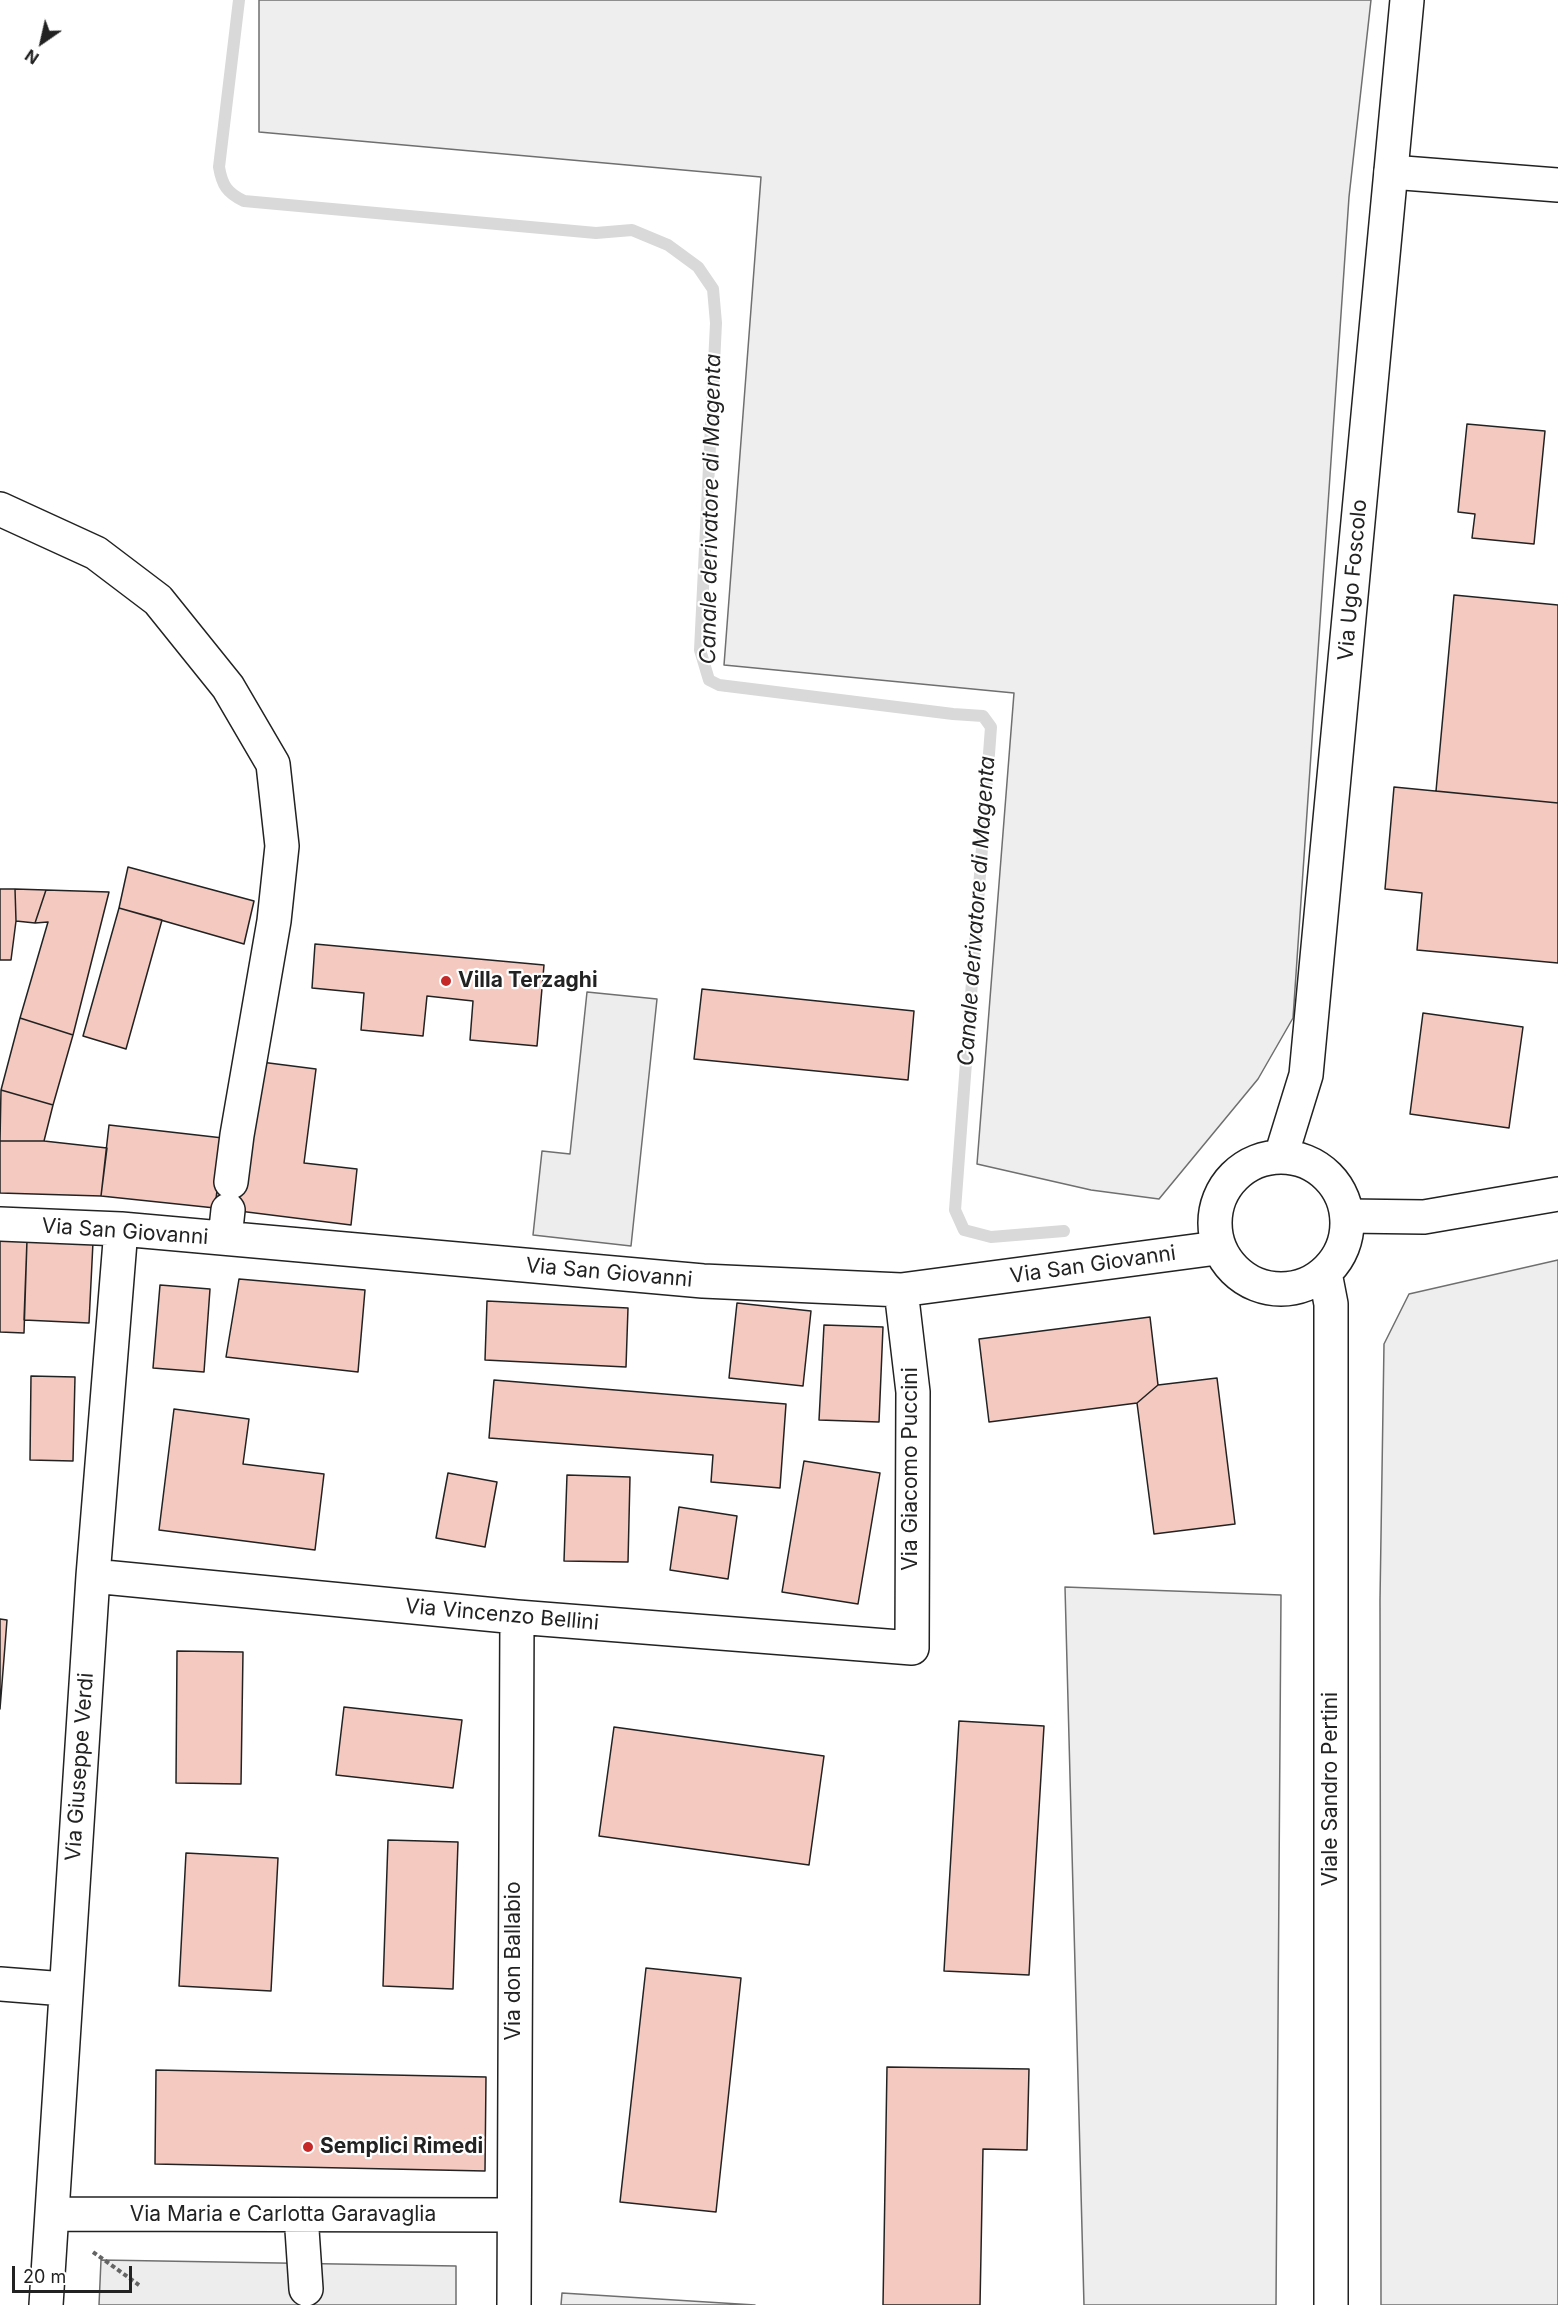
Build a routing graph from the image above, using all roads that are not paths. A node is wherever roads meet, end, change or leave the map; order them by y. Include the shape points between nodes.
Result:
1 (1407, 0) edge
2 (1391, 172) junction
3 (1558, 185) edge
4 (0, 509) edge
5 (1281, 1156) junction
6 (1558, 1194) edge
7 (228, 1210) junction
8 (1347, 1216) junction
9 (0, 1224) edge
10 (121, 1229) junction
11 (1217, 1248) junction
12 (1326, 1273) junction
13 (902, 1290) junction
14 (93, 1576) junction
15 (517, 1617) junction
16 (912, 1648) joint
17 (0, 1984) edge
18 (65, 1989) junction
19 (54, 2214) junction
20 (301, 2215) junction
21 (512, 2215) junction
22 (306, 2289) dead end
23 (46, 2305) edge
24 (514, 2305) edge
25 (1331, 2305) edge

1 - 2 street, Via Ugo Foscolo
2 - 3 street
2 - 5 street, Via Ugo Foscolo via 1306,1075
4 - 7 street via 96,554 158,600 228,687 273,764 282,846 274,921
5 - 8 street via 1307,1162 1327,1175 1341,1193
5 - 11 street via 1258,1160 1238,1172 1222,1190 1215,1211
6 - 8 street via 1424,1217
7 - 10 street, Via San Giovanni
7 - 13 street, Via San Giovanni via 703,1281
8 - 12 street via 1347,1233 1340,1255
9 - 10 street, Via San Giovanni
10 - 14 street, Via Giuseppe Verdi
11 - 12 street via 1234,1271 1254,1284 1283,1290 1305,1285
11 - 13 street, Via San Giovanni
12 - 25 street, Viale Sandro Pertini via 1331,1304
13 - 16 street, Via Giacomo Puccini via 913,1392
14 - 15 street, Via Vincenzo Bellini
14 - 18 street, Via Giuseppe Verdi
15 - 16 street, Via Vincenzo Bellini
15 - 21 street, Via don Ballabio
17 - 18 street
18 - 19 street, Via Giuseppe Verdi
19 - 20 street, Via Maria e Carlotta Garavaglia
19 - 23 street, Via Giuseppe Verdi
20 - 21 street, Via Maria e Carlotta Garavaglia
20 - 22 street
21 - 24 street, Via don Ballabio

